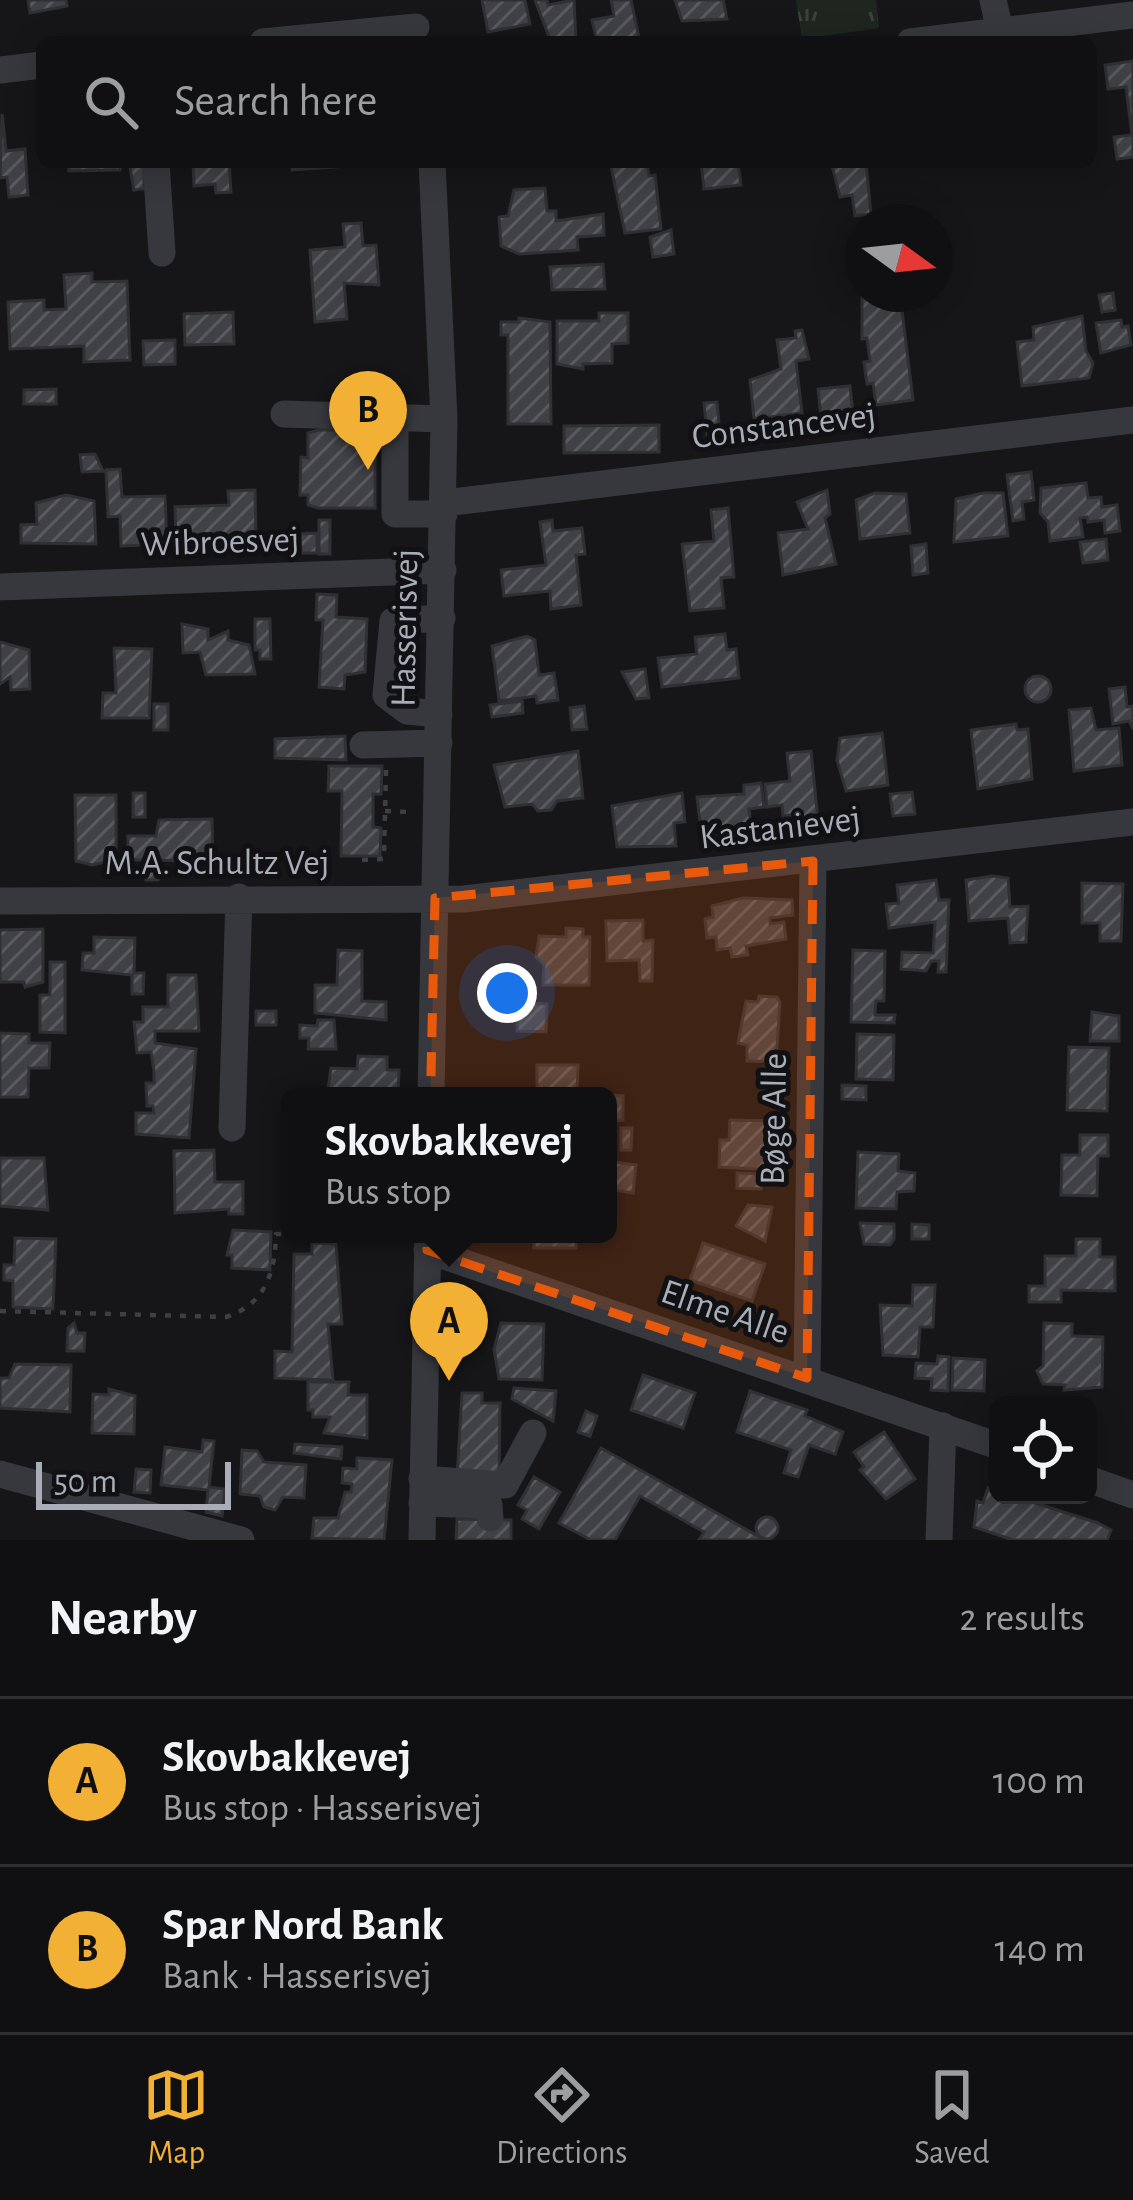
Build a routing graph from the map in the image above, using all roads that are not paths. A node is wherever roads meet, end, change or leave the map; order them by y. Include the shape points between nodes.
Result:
1 (993, 0) edge
2 (1133, 15) edge
3 (415, 23) edge
4 (1000, 31) junction
5 (311, 36) edge
6 (959, 36) edge
7 (36, 66) edge
8 (0, 70) edge
9 (156, 168) edge
10 (432, 168) edge
11 (162, 253) dead end
12 (284, 414) dead end
13 (395, 417) junction
14 (445, 419) junction
15 (1133, 420) edge
16 (444, 509) junction
17 (443, 570) junction
18 (0, 587) edge
19 (442, 618) junction
20 (439, 714) junction
21 (439, 743) junction
22 (375, 745) road end
23 (1133, 822) edge
24 (813, 861) junction
25 (238, 897) junction
26 (435, 898) junction
27 (0, 902) edge
28 (431, 1087) edge
29 (232, 1128) dead end
30 (423, 1243) edge
31 (431, 1243) edge
32 (807, 1378) junction
33 (943, 1426) junction
34 (533, 1433) dead end
35 (989, 1443) edge
36 (0, 1474) edge
37 (1097, 1482) edge
38 (422, 1491) junction
39 (1133, 1495) edge
40 (490, 1518) dead end
41 (241, 1540) edge
42 (422, 1540) edge
43 (939, 1540) edge

1 - 4 street
2 - 4 street
3 - 5 street
4 - 6 street
7 - 8 street
9 - 11 street
10 - 14 street, Hasserisvej
12 - 13 street
13 - 14 street
13 - 16 street, Constancevej via 395,514
14 - 16 street, Hasserisvej
15 - 16 street, Constancevej
16 - 17 street, Hasserisvej
17 - 18 street, Wibroesvej
17 - 19 street, Hasserisvej
19 - 20 street, Hasserisvej
19 - 20 street via 393,621 386,695 407,711
20 - 21 street, Hasserisvej
21 - 22 street
21 - 26 street, Hasserisvej
23 - 24 street, Kastanievej
24 - 26 street, Kastanievej
24 - 32 street, Bøge Alle
25 - 26 street, M.A. Schultz Vej
25 - 27 street, M.A. Schultz Vej
25 - 29 street
26 - 28 street, Hasserisvej
30 - 38 street
31 - 32 street, Elme Alle
32 - 33 street, Elme Alle
33 - 35 street, Elme Alle
33 - 43 street
34 - 38 street via 505,1485
36 - 41 street
37 - 39 street
38 - 40 street via 489,1505
38 - 42 street

